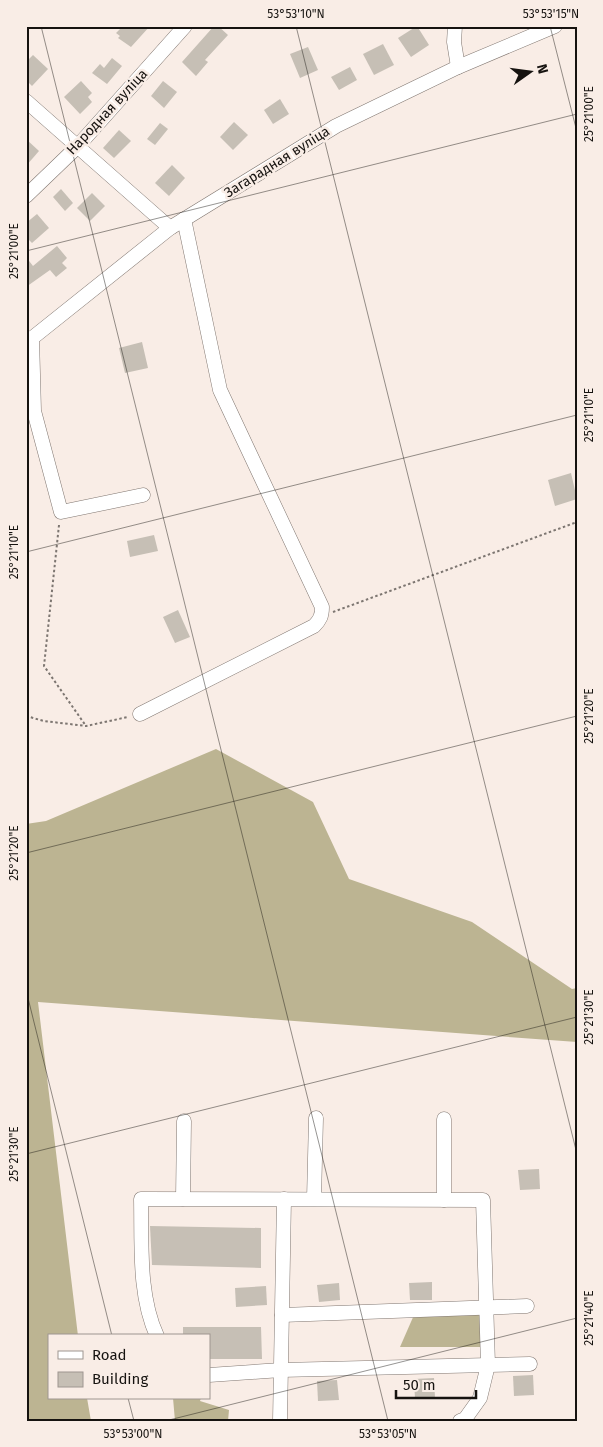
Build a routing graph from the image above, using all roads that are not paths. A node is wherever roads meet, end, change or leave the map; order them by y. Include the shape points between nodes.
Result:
1 (186, 26) edge
2 (455, 26) edge
3 (555, 26) edge
4 (458, 68) junction
5 (26, 101) edge
6 (77, 147) junction
7 (26, 196) edge
8 (184, 219) junction
9 (170, 228) junction
10 (29, 341) edge
11 (143, 495) dead end
12 (140, 714) road end
13 (316, 1118) dead end
14 (444, 1119) dead end
15 (184, 1121) dead end
16 (183, 1199) junction
17 (284, 1199) junction
18 (314, 1199) junction
19 (444, 1200) junction
20 (527, 1306) dead end
21 (486, 1308) junction
22 (282, 1316) junction
23 (156, 1334) edge
24 (530, 1364) dead end
25 (488, 1365) junction
26 (281, 1370) junction
27 (210, 1375) edge
28 (280, 1421) edge
29 (460, 1421) edge

1 - 6 street, Народная вуліца
2 - 4 street
3 - 4 street, Загарадная вуліца
4 - 8 street, Загарадная вуліца via 336,126
5 - 6 street
6 - 7 street, Народная вуліца
6 - 9 street
8 - 9 street, Загарадная вуліца
8 - 12 street via 220,390 322,607 321,616 314,626
9 - 10 street, Загарадная вуліца
10 - 11 street via 34,411 61,512
13 - 18 street
14 - 19 street
15 - 16 street
16 - 17 street
16 - 23 street via 141,1199 142,1272
17 - 18 street
17 - 22 street
18 - 19 street
19 - 21 street via 483,1200
20 - 21 street
21 - 22 street
21 - 25 street
22 - 26 street
24 - 25 street
25 - 26 street
25 - 29 street via 480,1398
26 - 27 street
26 - 28 street

